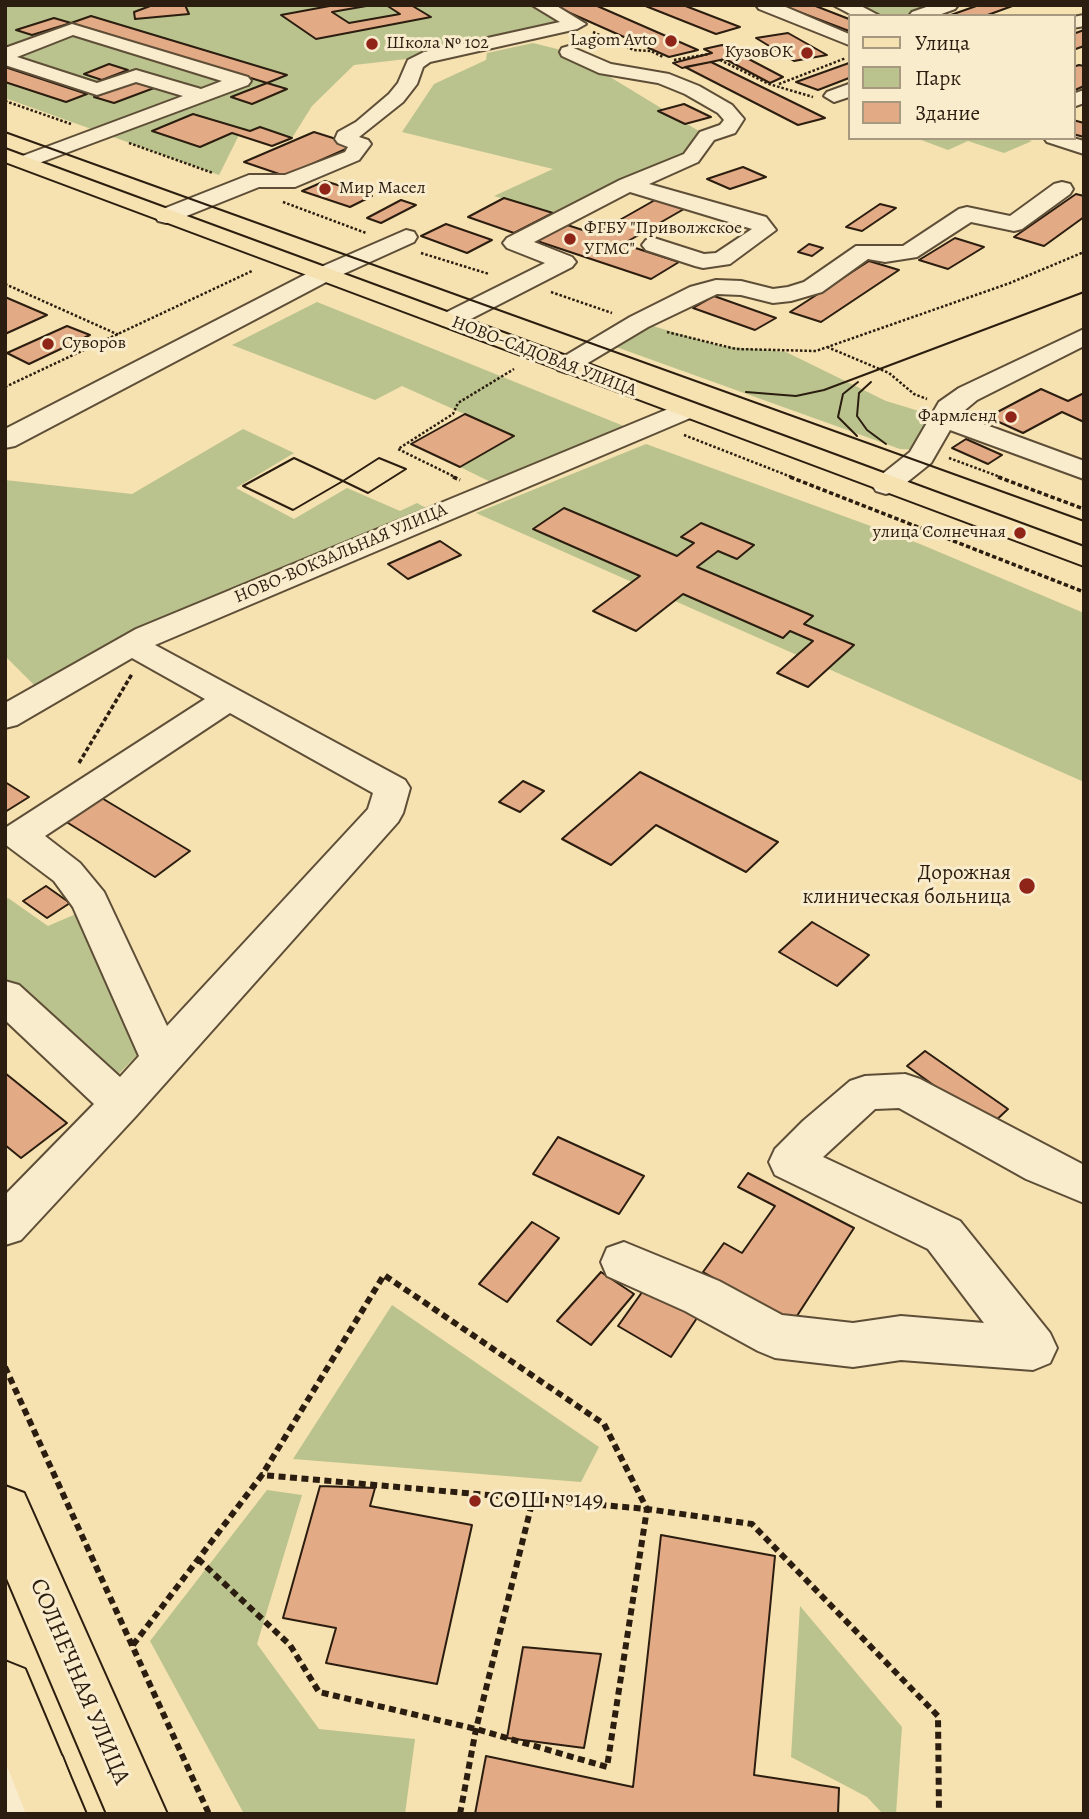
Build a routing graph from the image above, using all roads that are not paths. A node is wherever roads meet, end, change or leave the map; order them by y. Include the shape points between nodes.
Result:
1 (541, 5) edge
2 (765, 5) edge
3 (842, 5) edge
4 (949, 5) edge
5 (866, 14) edge
6 (924, 14) edge
7 (848, 40) edge
8 (143, 50) junction
9 (569, 52) dead end
10 (5, 57) edge
11 (136, 76) junction
12 (202, 96) junction
13 (1060, 140) edge
14 (1084, 148) edge
15 (14, 159) edge
16 (628, 185) junction
17 (1062, 189) dead end
18 (166, 216) junction
19 (399, 240) road end
20 (654, 245) dead end
21 (322, 275) junction
22 (450, 320) junction
23 (1082, 339) edge
24 (567, 365) junction
25 (685, 410) junction
26 (945, 413) junction
27 (5, 440) edge
28 (1084, 471) edge
29 (886, 485) junction
30 (1084, 557) edge
31 (130, 644) junction
32 (229, 698) junction
33 (5, 716) edge
34 (5, 996) edge
35 (161, 1059) junction
36 (121, 1104) junction
37 (1084, 1185) edge
38 (5, 1226) edge
39 (624, 1262) dead end
40 (5, 1511) edge
41 (5, 1689) edge
42 (34, 1797) edge
43 (137, 1814) edge

1 - 18 street via 577,24 424,58 380,114 345,136 361,144 352,156 287,182 257,180
2 - 7 street
3 - 5 street
4 - 6 street
8 - 10 street via 72,29
8 - 11 street via 124,58
8 - 12 street via 241,80
9 - 16 street via 606,69 662,78 692,90 734,119 728,129 707,136 691,158
10 - 11 street via 97,89
11 - 12 street
12 - 15 street
13 - 14 street
15 - 18 main road, НОВО-САДОВАЯ УЛИЦА
16 - 20 street via 758,222 765,230 722,259 703,261
16 - 22 street via 515,243 564,262
17 - 24 street via 1014,224 967,214 909,252 885,255 864,251 813,286 791,294 773,296 716,287 698,292
18 - 21 main road, НОВО-САДОВАЯ УЛИЦА
19 - 21 street
21 - 22 main road, НОВО-САДОВАЯ УЛИЦА
21 - 27 street
22 - 24 main road, НОВО-САДОВАЯ УЛИЦА
23 - 26 street via 968,394
24 - 25 main road, НОВО-САДОВАЯ УЛИЦА
25 - 29 main road, НОВО-САДОВАЯ УЛИЦА
25 - 31 street, НОВО-ВОКЗАЛЬНАЯ УЛИЦА
26 - 28 street
26 - 29 street via 921,457
29 - 30 main road, НОВО-САДОВАЯ УЛИЦА
31 - 32 street
31 - 33 street, НОВО-ВОКЗАЛЬНАЯ УЛИЦА
32 - 35 street via 19,836 67,872 90,902
32 - 35 street via 392,788 384,813
34 - 36 street
35 - 36 street
36 - 38 street
37 - 39 street via 905,1091 865,1093 791,1161 944,1236 1033,1348 901,1338 853,1345 775,1336 702,1296
40 - 43 main road, СОЛНЕЧНАЯ УЛИЦА
41 - 42 main road

